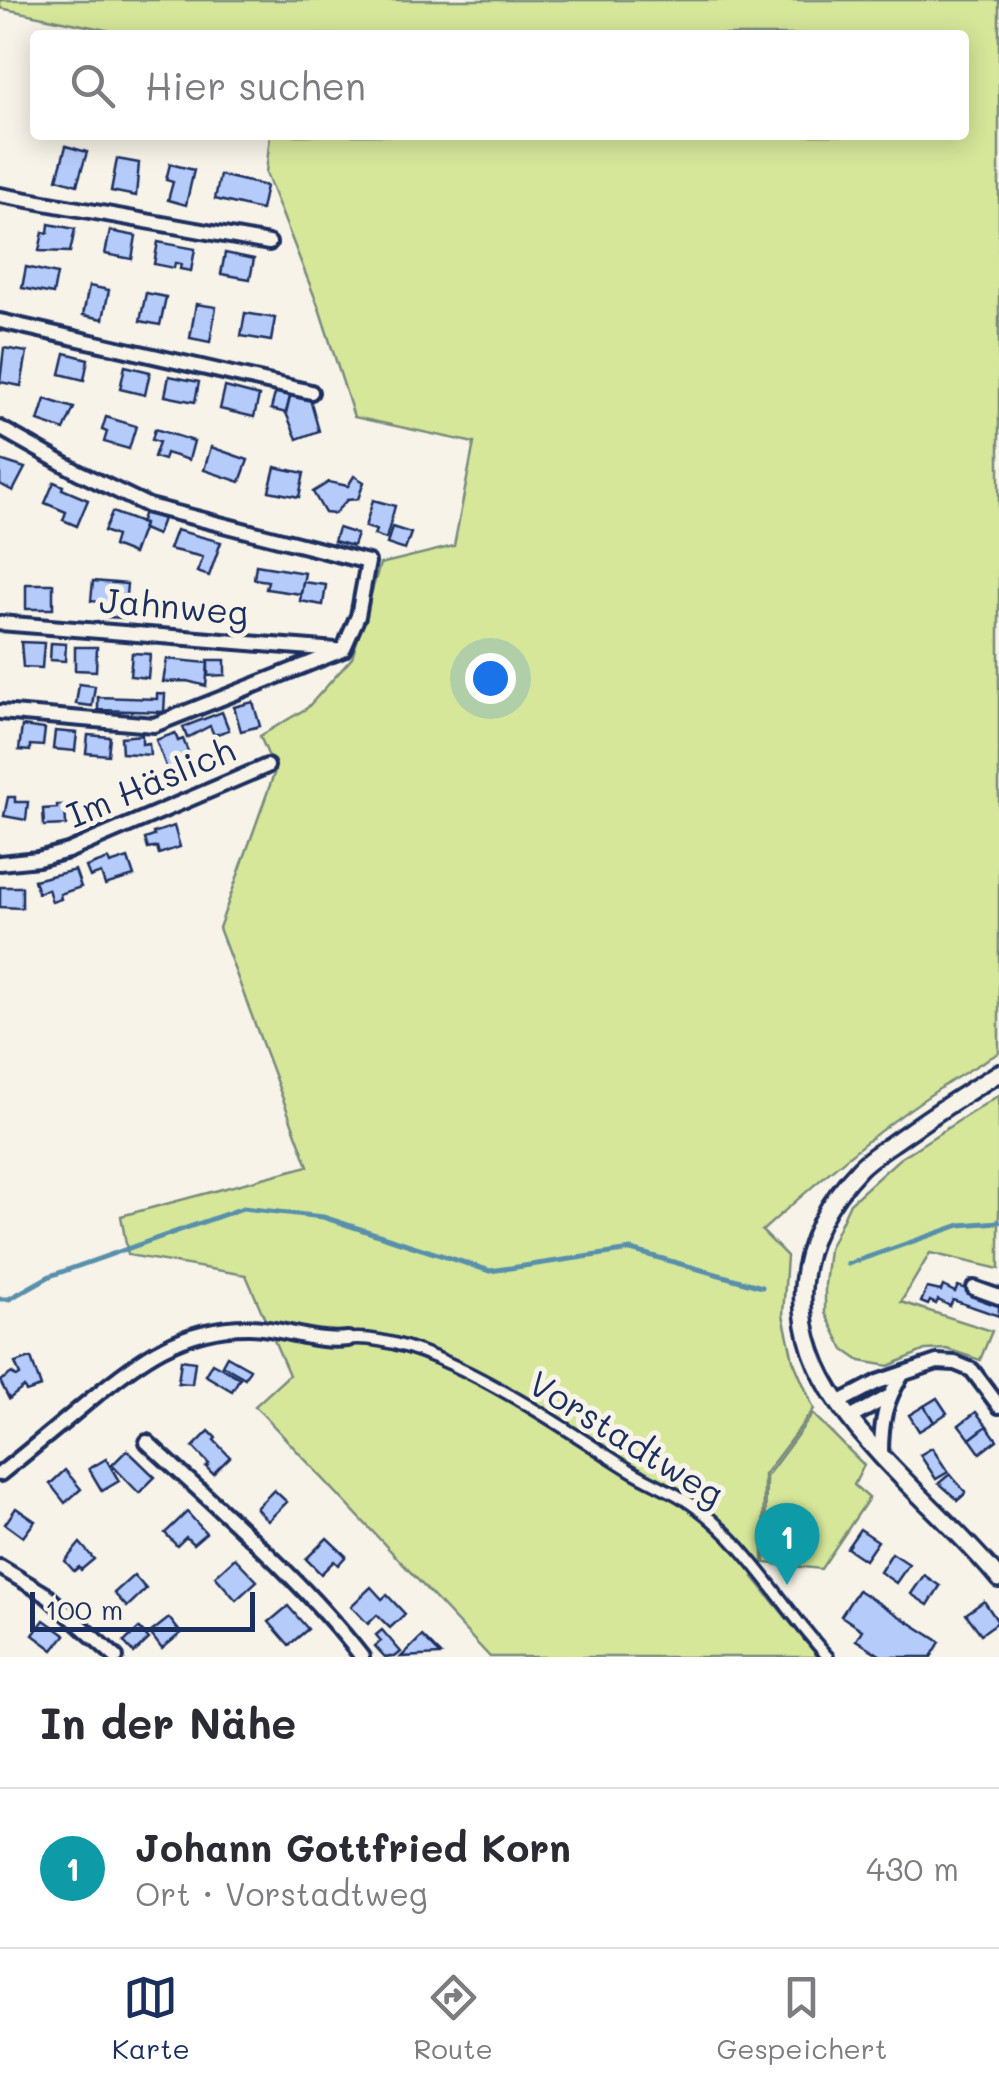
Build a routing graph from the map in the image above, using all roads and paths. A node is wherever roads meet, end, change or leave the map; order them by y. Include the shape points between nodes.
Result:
1 (0, 195) edge
2 (269, 243) dead end
3 (0, 320) edge
4 (311, 392) dead end
5 (0, 428) edge
6 (0, 623) edge
7 (343, 650) junction
8 (0, 712) edge
9 (267, 766) dead end
10 (0, 863) edge
11 (999, 1073) edge
12 (974, 1288) dead end
13 (999, 1296) edge
14 (348, 1340) joint
15 (902, 1375) junction
16 (888, 1397) junction
17 (838, 1403) junction
18 (999, 1406) edge
19 (850, 1418) junction
20 (147, 1442) dead end
21 (880, 1452) junction
22 (0, 1474) edge
23 (0, 1567) edge
24 (999, 1579) edge
25 (116, 1657) edge
26 (362, 1657) edge
27 (828, 1657) edge

1 - 2 street
3 - 4 street
5 - 7 street via 149,506 368,562 358,616
6 - 7 street, Jahnweg
7 - 8 street via 154,724
9 - 10 street, Im Häslich via 68,851
11 - 17 street via 863,1164 817,1228 801,1302 810,1347
12 - 13 street
14 - 22 street via 251,1327 180,1338 129,1367
14 - 27 street, Vorstadtweg via 422,1352 691,1503 746,1554
15 - 16 street
15 - 17 street
15 - 18 street via 954,1362 972,1370
16 - 19 street
16 - 21 street
17 - 19 street
19 - 21 street
20 - 26 street via 253,1539
21 - 24 street
23 - 25 street via 45,1594

